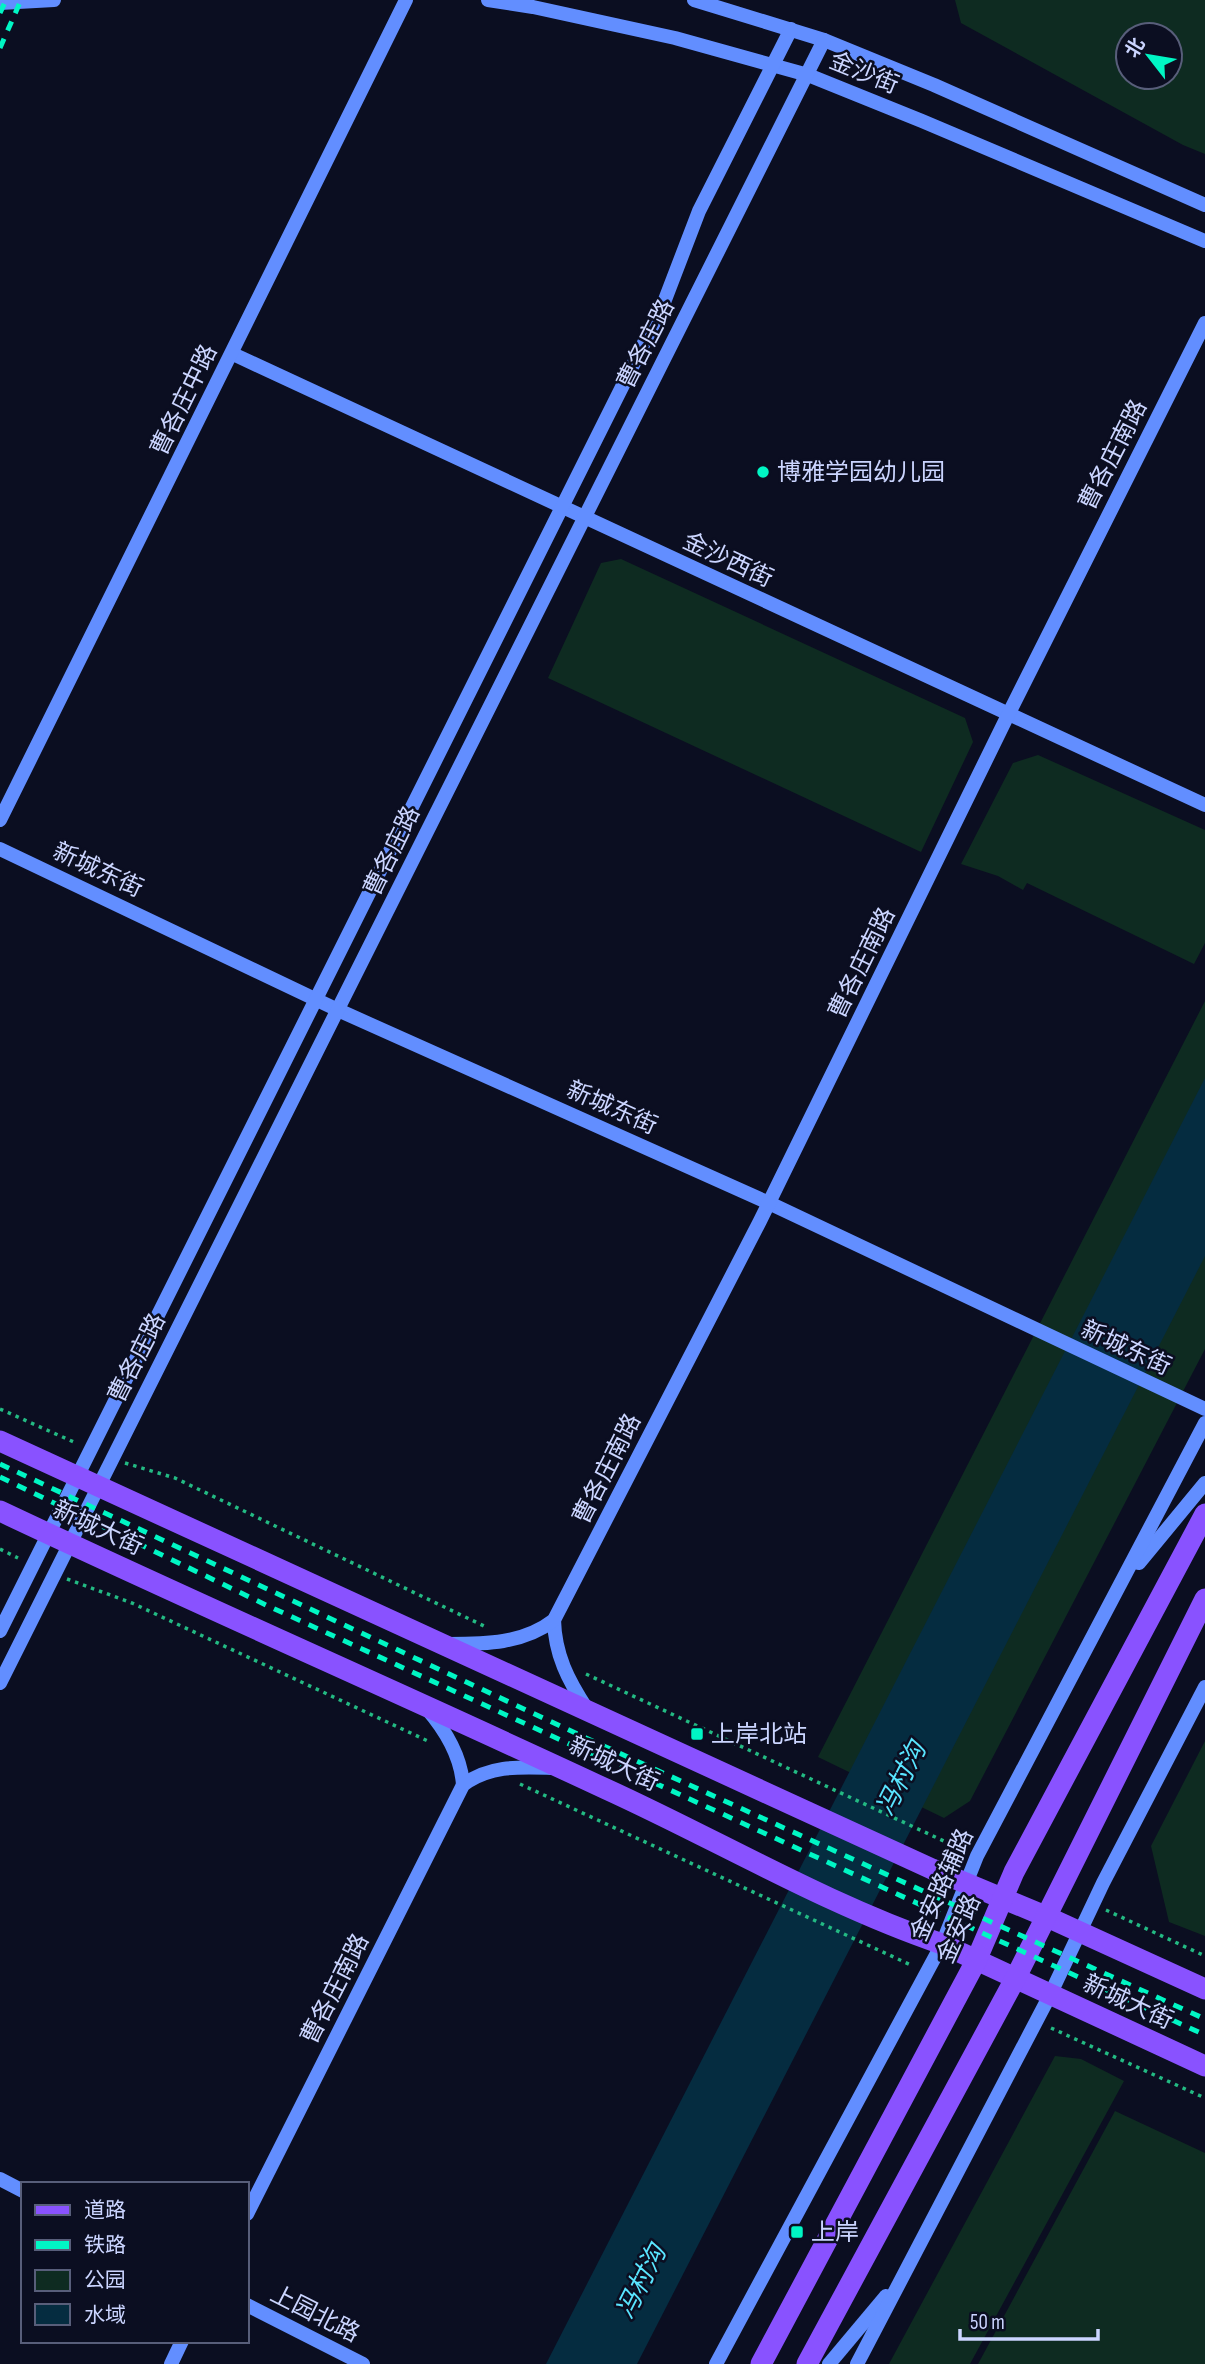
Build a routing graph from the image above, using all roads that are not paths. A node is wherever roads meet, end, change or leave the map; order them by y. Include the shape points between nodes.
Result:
1 (54, 0) edge
2 (406, 0) edge
3 (488, 0) edge
4 (694, 0) edge
5 (0, 4) edge
6 (791, 29) junction
7 (824, 40) junction
8 (773, 65) junction
9 (808, 75) junction
10 (1205, 205) edge
11 (1205, 241) edge
12 (1205, 323) edge
13 (233, 354) junction
14 (562, 508) junction
15 (583, 518) junction
16 (1008, 715) junction
17 (1205, 805) edge
18 (0, 820) edge
19 (0, 849) edge
20 (317, 1000) junction
21 (338, 1010) junction
22 (769, 1203) junction
23 (1205, 1409) edge
24 (1205, 1423) edge
25 (0, 1441) edge
26 (78, 1477) junction
27 (1205, 1483) edge
28 (97, 1486) junction
29 (0, 1511) edge
30 (1205, 1514) edge
31 (49, 1534) junction
32 (68, 1544) junction
33 (1122, 1583) junction
34 (1205, 1599) edge
35 (554, 1620) junction
36 (0, 1631) edge
37 (445, 1644) junction
38 (0, 1683) edge
39 (1205, 1687) edge
40 (424, 1706) junction
41 (587, 1709) junction
42 (563, 1769) junction
43 (463, 1785) junction
44 (967, 1882) junction
45 (1002, 1898) junction
46 (1045, 1916) junction
47 (1079, 1932) junction
48 (942, 1944) junction
49 (975, 1961) junction
50 (1015, 1979) junction
51 (1205, 1989) edge
52 (1051, 1995) junction
53 (1205, 2066) edge
54 (0, 2179) edge
55 (21, 2190) edge
56 (248, 2212) edge
57 (905, 2274) junction
58 (248, 2306) edge
59 (181, 2343) edge
60 (171, 2364) edge
61 (363, 2364) edge
62 (716, 2364) edge
63 (761, 2364) edge
64 (807, 2364) edge
65 (829, 2364) edge
66 (857, 2364) edge

1 - 5 street
2 - 13 street, 曹各庄中路
3 - 8 street, 金沙街 via 675,38
4 - 6 street, 金沙街
6 - 7 street, 金沙街
6 - 8 street, 曹各庄路
7 - 9 street, 曹各庄路
7 - 10 street, 金沙街
8 - 9 street, 金沙街
8 - 14 street, 曹各庄路 via 699,211 663,305
9 - 11 street, 金沙街
9 - 15 street, 曹各庄路
12 - 16 street, 曹各庄南路
13 - 14 street, 金沙西街
13 - 18 street, 曹各庄中路
14 - 15 street, 金沙西街
14 - 20 street, 曹各庄路
15 - 16 street, 金沙西街
15 - 21 street, 曹各庄路
16 - 17 street, 金沙西街
16 - 22 street, 曹各庄南路
19 - 20 street, 新城东街
20 - 21 street, 新城东街
20 - 26 street, 曹各庄路
21 - 22 street, 新城东街
21 - 28 street, 曹各庄路
22 - 23 street, 新城东街
22 - 35 street, 曹各庄南路
24 - 33 street, 金安路辅路
25 - 26 main road, 新城大街
26 - 28 main road, 新城大街
26 - 31 street, 曹各庄路
27 - 33 street
28 - 32 street, 曹各庄路
28 - 37 main road, 新城大街
29 - 31 main road, 新城大街
30 - 45 main road, 金安路
31 - 32 main road, 新城大街
31 - 36 street, 曹各庄路
32 - 38 street, 曹各庄路
32 - 40 main road, 新城大街
33 - 44 street, 金安路辅路
34 - 46 main road
35 - 37 street via 542,1630 513,1640
35 - 41 street via 561,1662
37 - 41 main road, 新城大街
39 - 47 street
40 - 42 main road, 新城大街
40 - 43 street via 439,1722 455,1754
41 - 44 main road, 新城大街
42 - 43 street via 492,1770
42 - 48 main road, 新城大街 via 776,1872
43 - 56 street, 曹各庄南路
44 - 45 main road, 新城大街
44 - 48 street, 金安路辅路
45 - 46 main road, 新城大街
45 - 49 main road, 金安路
46 - 47 main road, 新城大街
46 - 50 main road
47 - 51 main road, 新城大街
47 - 52 street
48 - 49 main road, 新城大街
48 - 62 street, 金安路辅路
49 - 50 main road, 新城大街
49 - 63 main road, 金安路
50 - 52 main road, 新城大街
50 - 64 main road
52 - 53 main road, 新城大街
52 - 57 street
54 - 55 street
57 - 65 street
57 - 66 street
58 - 61 street, 上园北路
59 - 60 street

